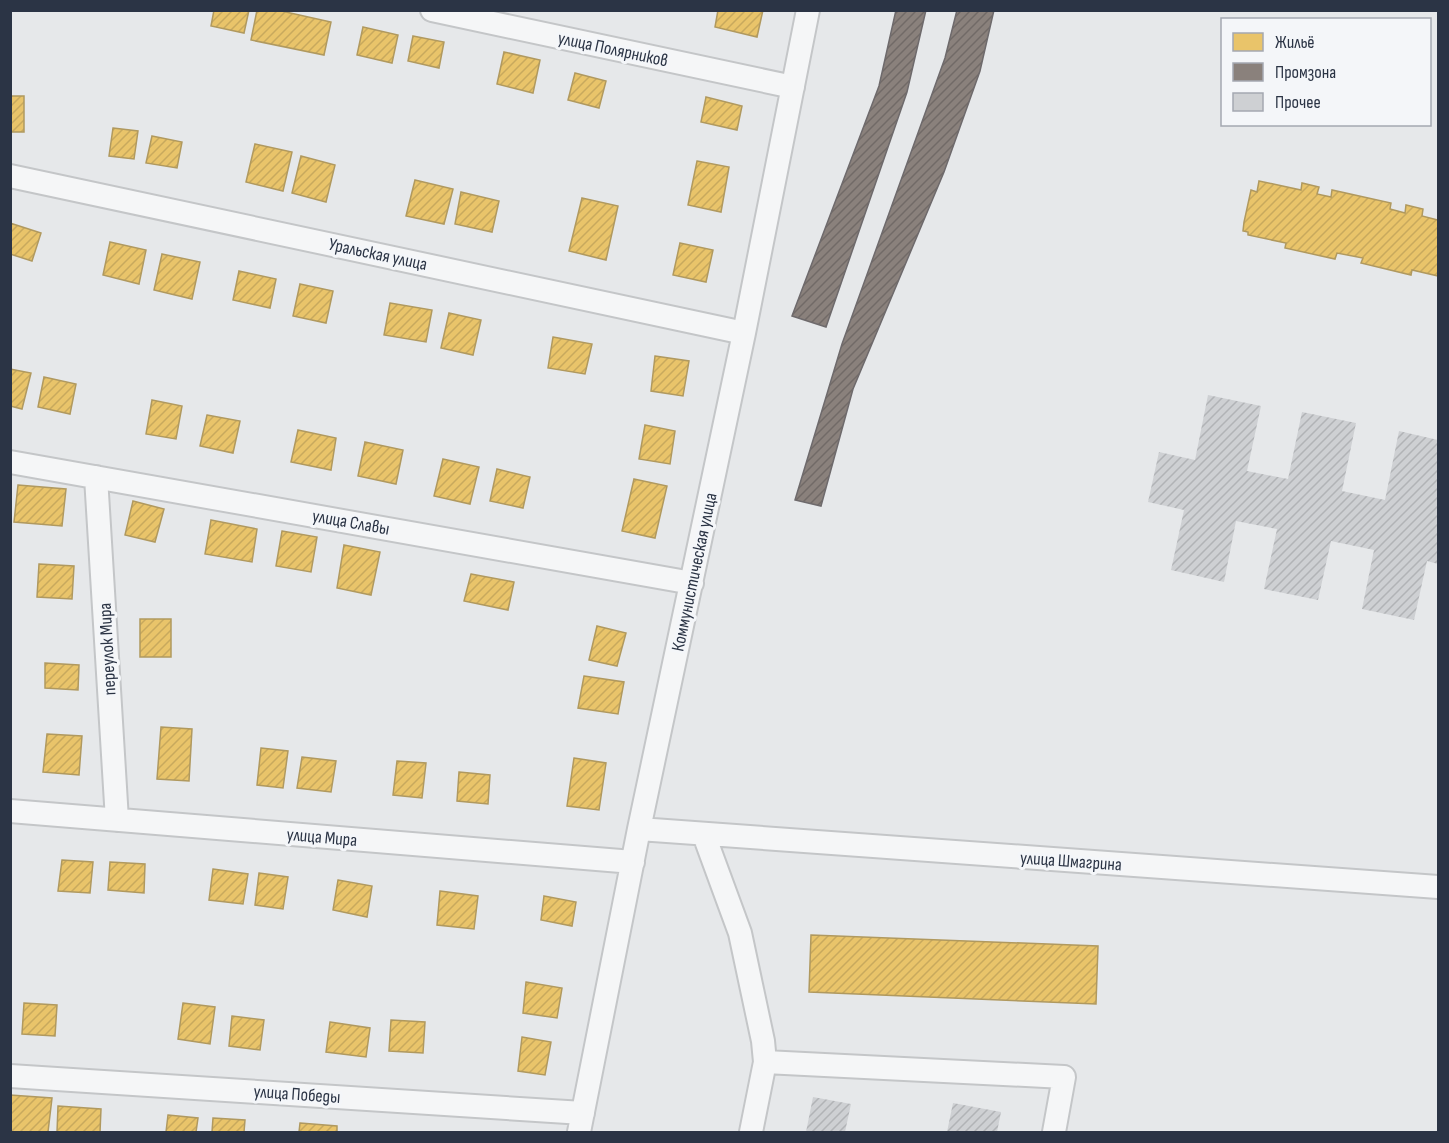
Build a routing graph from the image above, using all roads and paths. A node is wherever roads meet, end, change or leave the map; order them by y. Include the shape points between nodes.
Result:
1 (432, 10) edge
2 (808, 10) edge
3 (793, 87) junction
4 (10, 176) edge
5 (744, 333) junction
6 (10, 462) edge
7 (96, 477) junction
8 (692, 583) junction
9 (10, 811) edge
10 (117, 820) junction
11 (639, 830) junction
12 (704, 835) junction
13 (633, 862) junction
14 (1438, 887) edge
15 (765, 1062) junction
16 (10, 1076) edge
17 (581, 1123) edge
18 (751, 1132) edge
19 (1054, 1132) edge

1 - 3 street, улица Полярников
2 - 3 street, Коммунистическая улица
3 - 5 street, Коммунистическая улица
4 - 5 street, Уральская улица
5 - 8 street, Коммунистическая улица
6 - 7 street, улица Славы
7 - 8 street, улица Славы
7 - 10 street, переулок Мира
8 - 11 street, Коммунистическая улица
9 - 10 street, улица Мира
10 - 13 street, улица Мира
11 - 12 street, улица Шмагрина
11 - 13 street, Коммунистическая улица
12 - 14 street, улица Шмагрина
12 - 15 street via 740,933
13 - 17 street, Коммунистическая улица
15 - 18 street
15 - 19 street via 1064,1077
16 - 17 street, улица Победы

